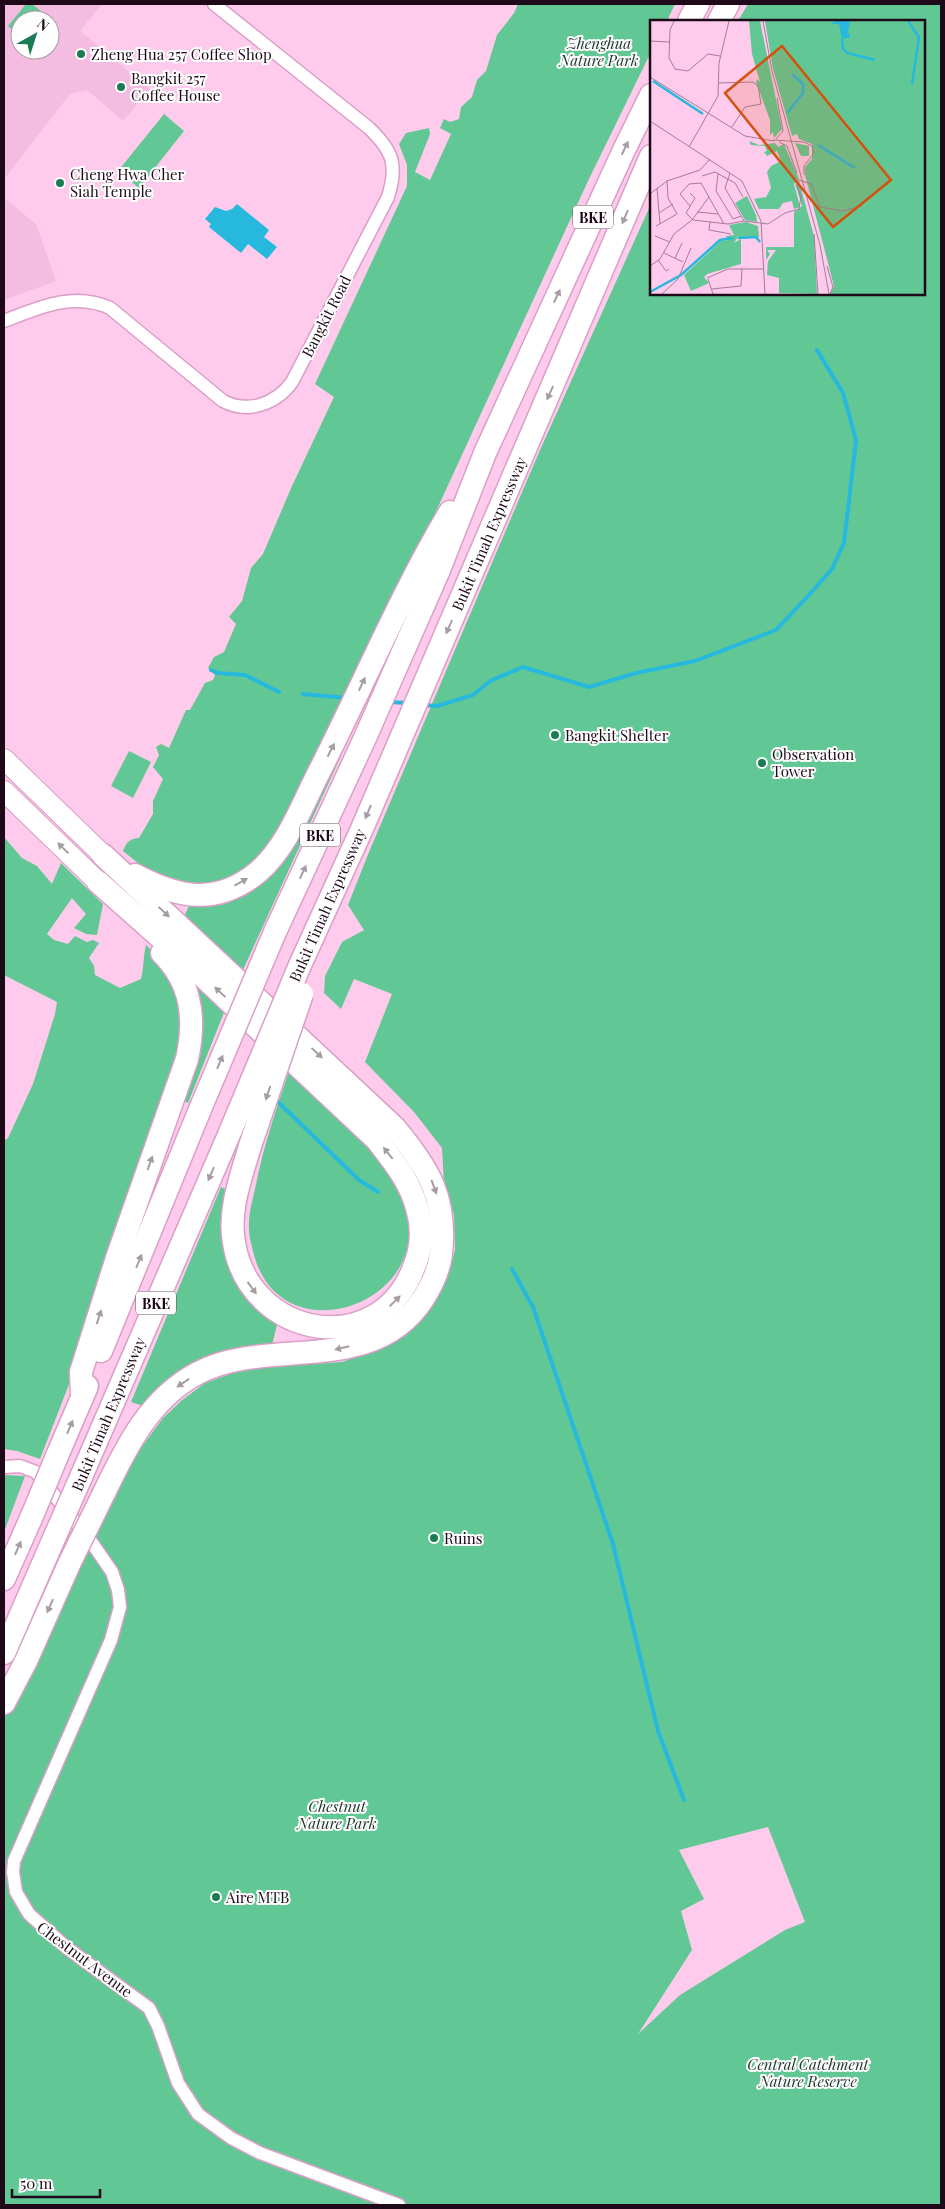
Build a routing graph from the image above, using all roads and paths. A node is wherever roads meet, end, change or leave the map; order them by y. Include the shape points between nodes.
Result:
1 (214, 4) edge
2 (698, 4) edge
3 (728, 4) edge
4 (690, 20) edge
5 (720, 20) edge
6 (650, 97) edge
7 (650, 158) edge
8 (4, 320) edge
9 (430, 566) junction
10 (4, 759) edge
11 (4, 791) edge
12 (103, 855) junction
13 (98, 882) joint
14 (180, 951) junction
15 (303, 973) junction
16 (82, 1398) junction
17 (4, 1467) edge
18 (4, 1579) edge
19 (4, 1653) edge
20 (4, 1702) edge
21 (399, 2205) edge

1 - 8 street, Bangkit Road via 369,128 386,147 393,165 388,197 292,382 285,392 269,402 233,407 110,308 96,302 84,300 50,304
2 - 4 highway
3 - 5 highway
9 -> 6 highway, Bukit Timah Expressway / BKE via 486,453
7 -> 15 highway, Bukit Timah Expressway / BKE via 318,926
12 -> 9 highway via 158,887 195,896 223,891 258,872 284,840
16 -> 9 highway, Bukit Timah Expressway / BKE, bridge via 275,932 365,738
10 - 12 main road
13 -> 11 main road
12 -> 14 highway
13 - 14 highway
15 -> 14 highway, bridge via 250,1146 235,1199 234,1243 245,1278 260,1299 283,1316 308,1325 342,1327 369,1319 401,1294 418,1257 421,1231 417,1207 400,1168 377,1140
16 -> 14 highway via 81,1372 187,1059 192,1021
14 -> 20 highway, bridge via 355,1089 395,1128 432,1181 444,1230 440,1261 432,1285 417,1308 379,1337 340,1350 226,1361 173,1389 152,1410 125,1449
15 -> 19 highway, Bukit Timah Expressway / BKE, bridge via 231,1130
18 -> 16 highway, Bukit Timah Expressway / BKE, bridge
17 - 21 street, Chestnut Avenue via 20,1466 36,1472 112,1572 119,1598 119,1616 111,1640 14,1861 14,1882 23,1906 48,1932 149,2008 178,2084 208,2123 260,2153

